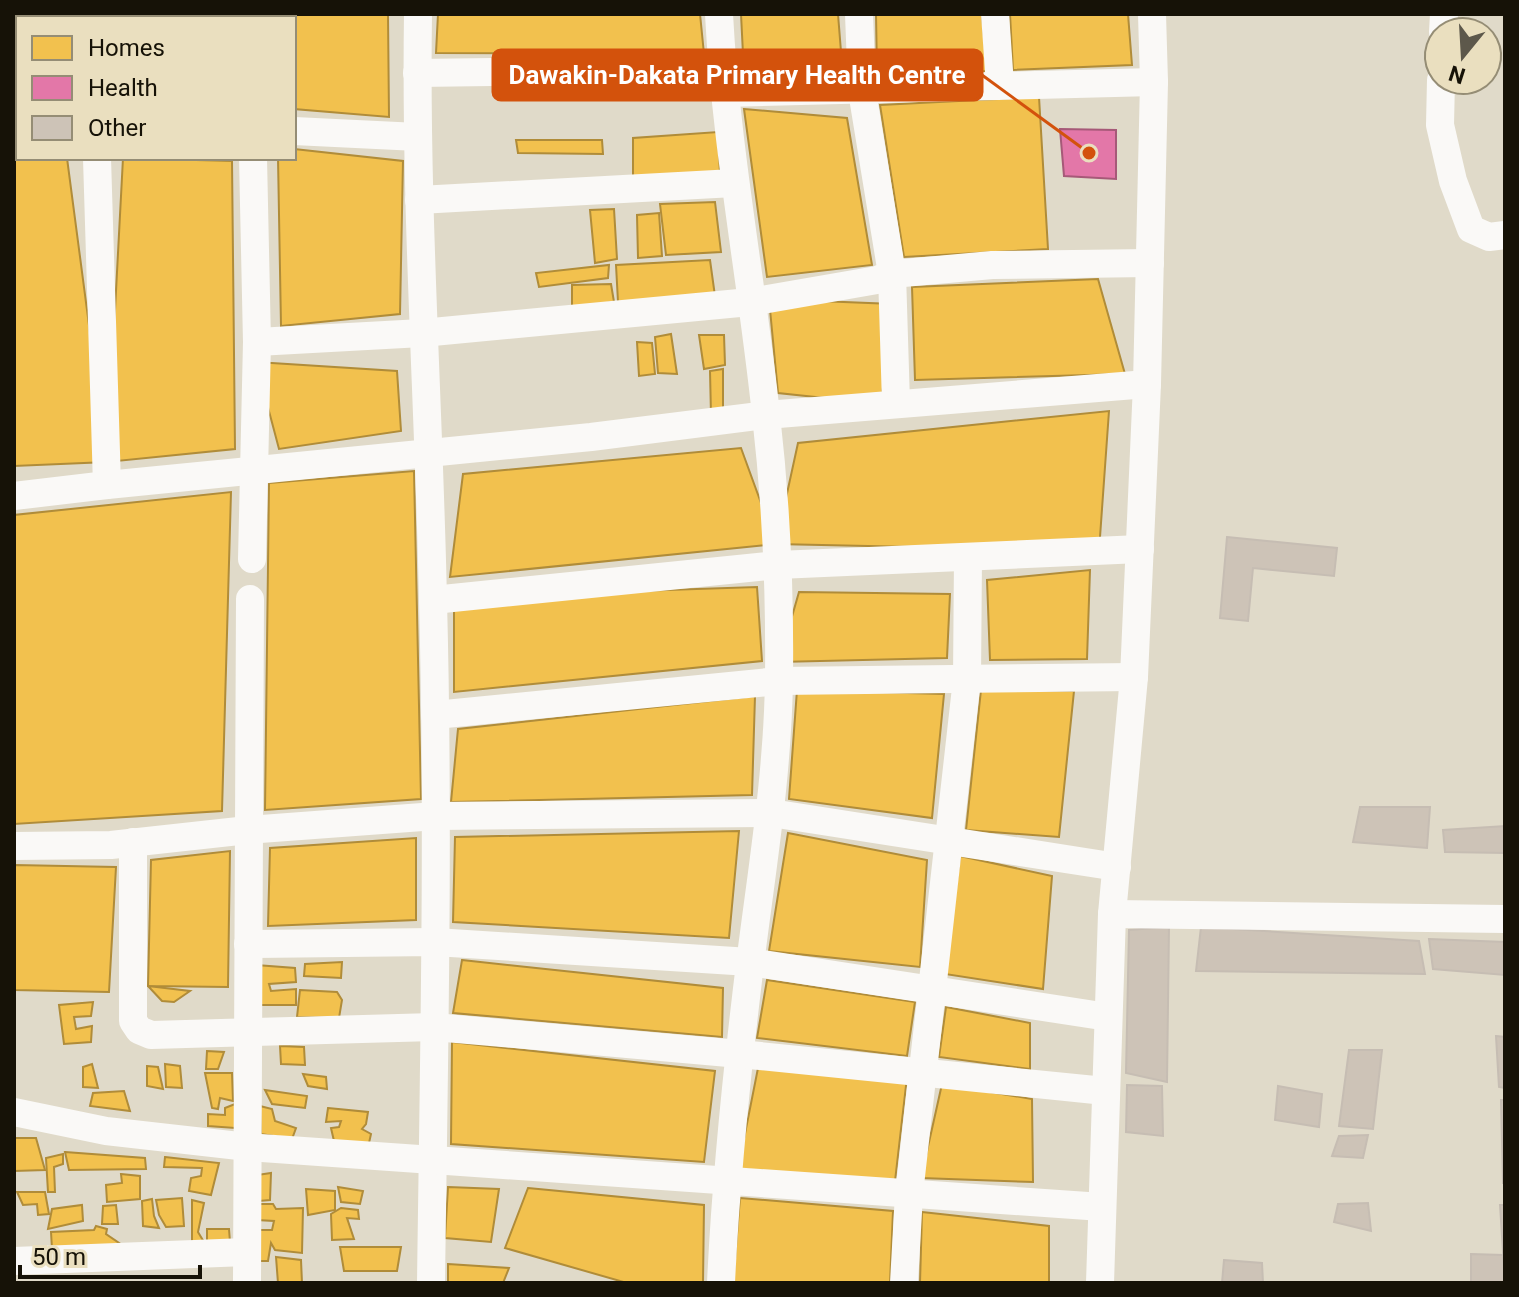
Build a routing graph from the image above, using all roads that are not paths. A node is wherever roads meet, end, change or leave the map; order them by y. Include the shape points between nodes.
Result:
1 (418, 14) edge
2 (719, 14) edge
3 (859, 14) edge
4 (995, 14) edge
5 (1152, 14) edge
6 (417, 73) junction
7 (723, 81) junction
8 (1154, 82) junction
9 (1000, 85) junction
10 (862, 91) junction
11 (1441, 96) edge
12 (296, 131) edge
13 (418, 137) junction
14 (97, 160) edge
15 (253, 160) edge
16 (734, 183) junction
17 (419, 200) junction
18 (1505, 235) edge
19 (1150, 263) junction
20 (892, 274) junction
21 (750, 302) junction
22 (422, 333) junction
23 (257, 342) junction
24 (1147, 384) junction
25 (896, 403) junction
26 (766, 415) junction
27 (428, 452) junction
28 (254, 471) junction
29 (107, 485) junction
30 (14, 496) edge
31 (1140, 549) junction
32 (968, 557) junction
33 (252, 559) dead end
34 (778, 565) junction
35 (250, 599) dead end
36 (433, 600) junction
37 (1134, 677) junction
38 (967, 679) junction
39 (779, 681) junction
40 (435, 715) junction
41 (771, 813) junction
42 (436, 816) junction
43 (248, 830) junction
44 (949, 841) junction
45 (133, 842) junction
46 (14, 846) edge
47 (1117, 867) junction
48 (1112, 914) junction
49 (1505, 919) edge
50 (435, 942) junction
51 (248, 944) junction
52 (750, 962) junction
53 (932, 988) junction
54 (1108, 1017) junction
55 (434, 1027) junction
56 (247, 1032) junction
57 (740, 1054) junction
58 (923, 1071) junction
59 (1105, 1091) junction
60 (14, 1112) edge
61 (248, 1147) junction
62 (433, 1159) junction
63 (726, 1182) junction
64 (909, 1194) junction
65 (1102, 1207) junction
66 (246, 1252) junction
67 (14, 1261) edge
68 (247, 1283) edge
69 (431, 1283) edge
70 (721, 1283) edge
71 (904, 1283) edge
72 (1100, 1283) edge

1 - 6 street
2 - 7 street
3 - 10 street
4 - 9 street
5 - 8 street
6 - 7 street
6 - 13 street
7 - 10 street
7 - 16 street
8 - 9 street
8 - 19 street
9 - 10 street
10 - 20 street
11 - 18 street via 1440,125 1471,229 1489,237
12 - 13 street
13 - 17 street
14 - 29 street
15 - 23 street
16 - 17 street
16 - 21 street
17 - 22 street
19 - 20 street via 992,265
19 - 24 street
20 - 21 street
20 - 25 street
21 - 22 street
21 - 26 street
22 - 23 street
22 - 27 street
23 - 28 street
24 - 25 street
24 - 31 street
25 - 26 street
26 - 27 street
26 - 34 street
27 - 28 street
27 - 36 street
28 - 29 street
28 - 33 street
29 - 30 street
31 - 32 street
31 - 37 street
32 - 34 street
32 - 38 street
34 - 36 street
34 - 39 street
35 - 43 street
36 - 40 street
37 - 38 street
37 - 47 street
38 - 39 street
38 - 44 street
39 - 40 street
39 - 41 street
40 - 42 street
41 - 42 street
41 - 44 street
41 - 52 street
42 - 43 street
42 - 50 street
43 - 45 street
43 - 51 street
44 - 47 street
44 - 53 street
45 - 46 street
45 - 56 street via 133,1021 151,1035
47 - 48 street
48 - 49 street
48 - 54 street
50 - 51 street
50 - 52 street
50 - 55 street
51 - 56 street
52 - 53 street
52 - 57 street
53 - 54 street
53 - 58 street
54 - 59 street
55 - 56 street
55 - 57 street
55 - 62 street
56 - 61 street
57 - 58 street
57 - 63 street
58 - 59 street
58 - 64 street
59 - 65 street
60 - 61 street via 106,1131
61 - 62 street
61 - 66 street
62 - 63 street
62 - 69 street
63 - 64 street
63 - 70 street
64 - 65 street
64 - 71 street
65 - 72 street
66 - 67 street
66 - 68 street

